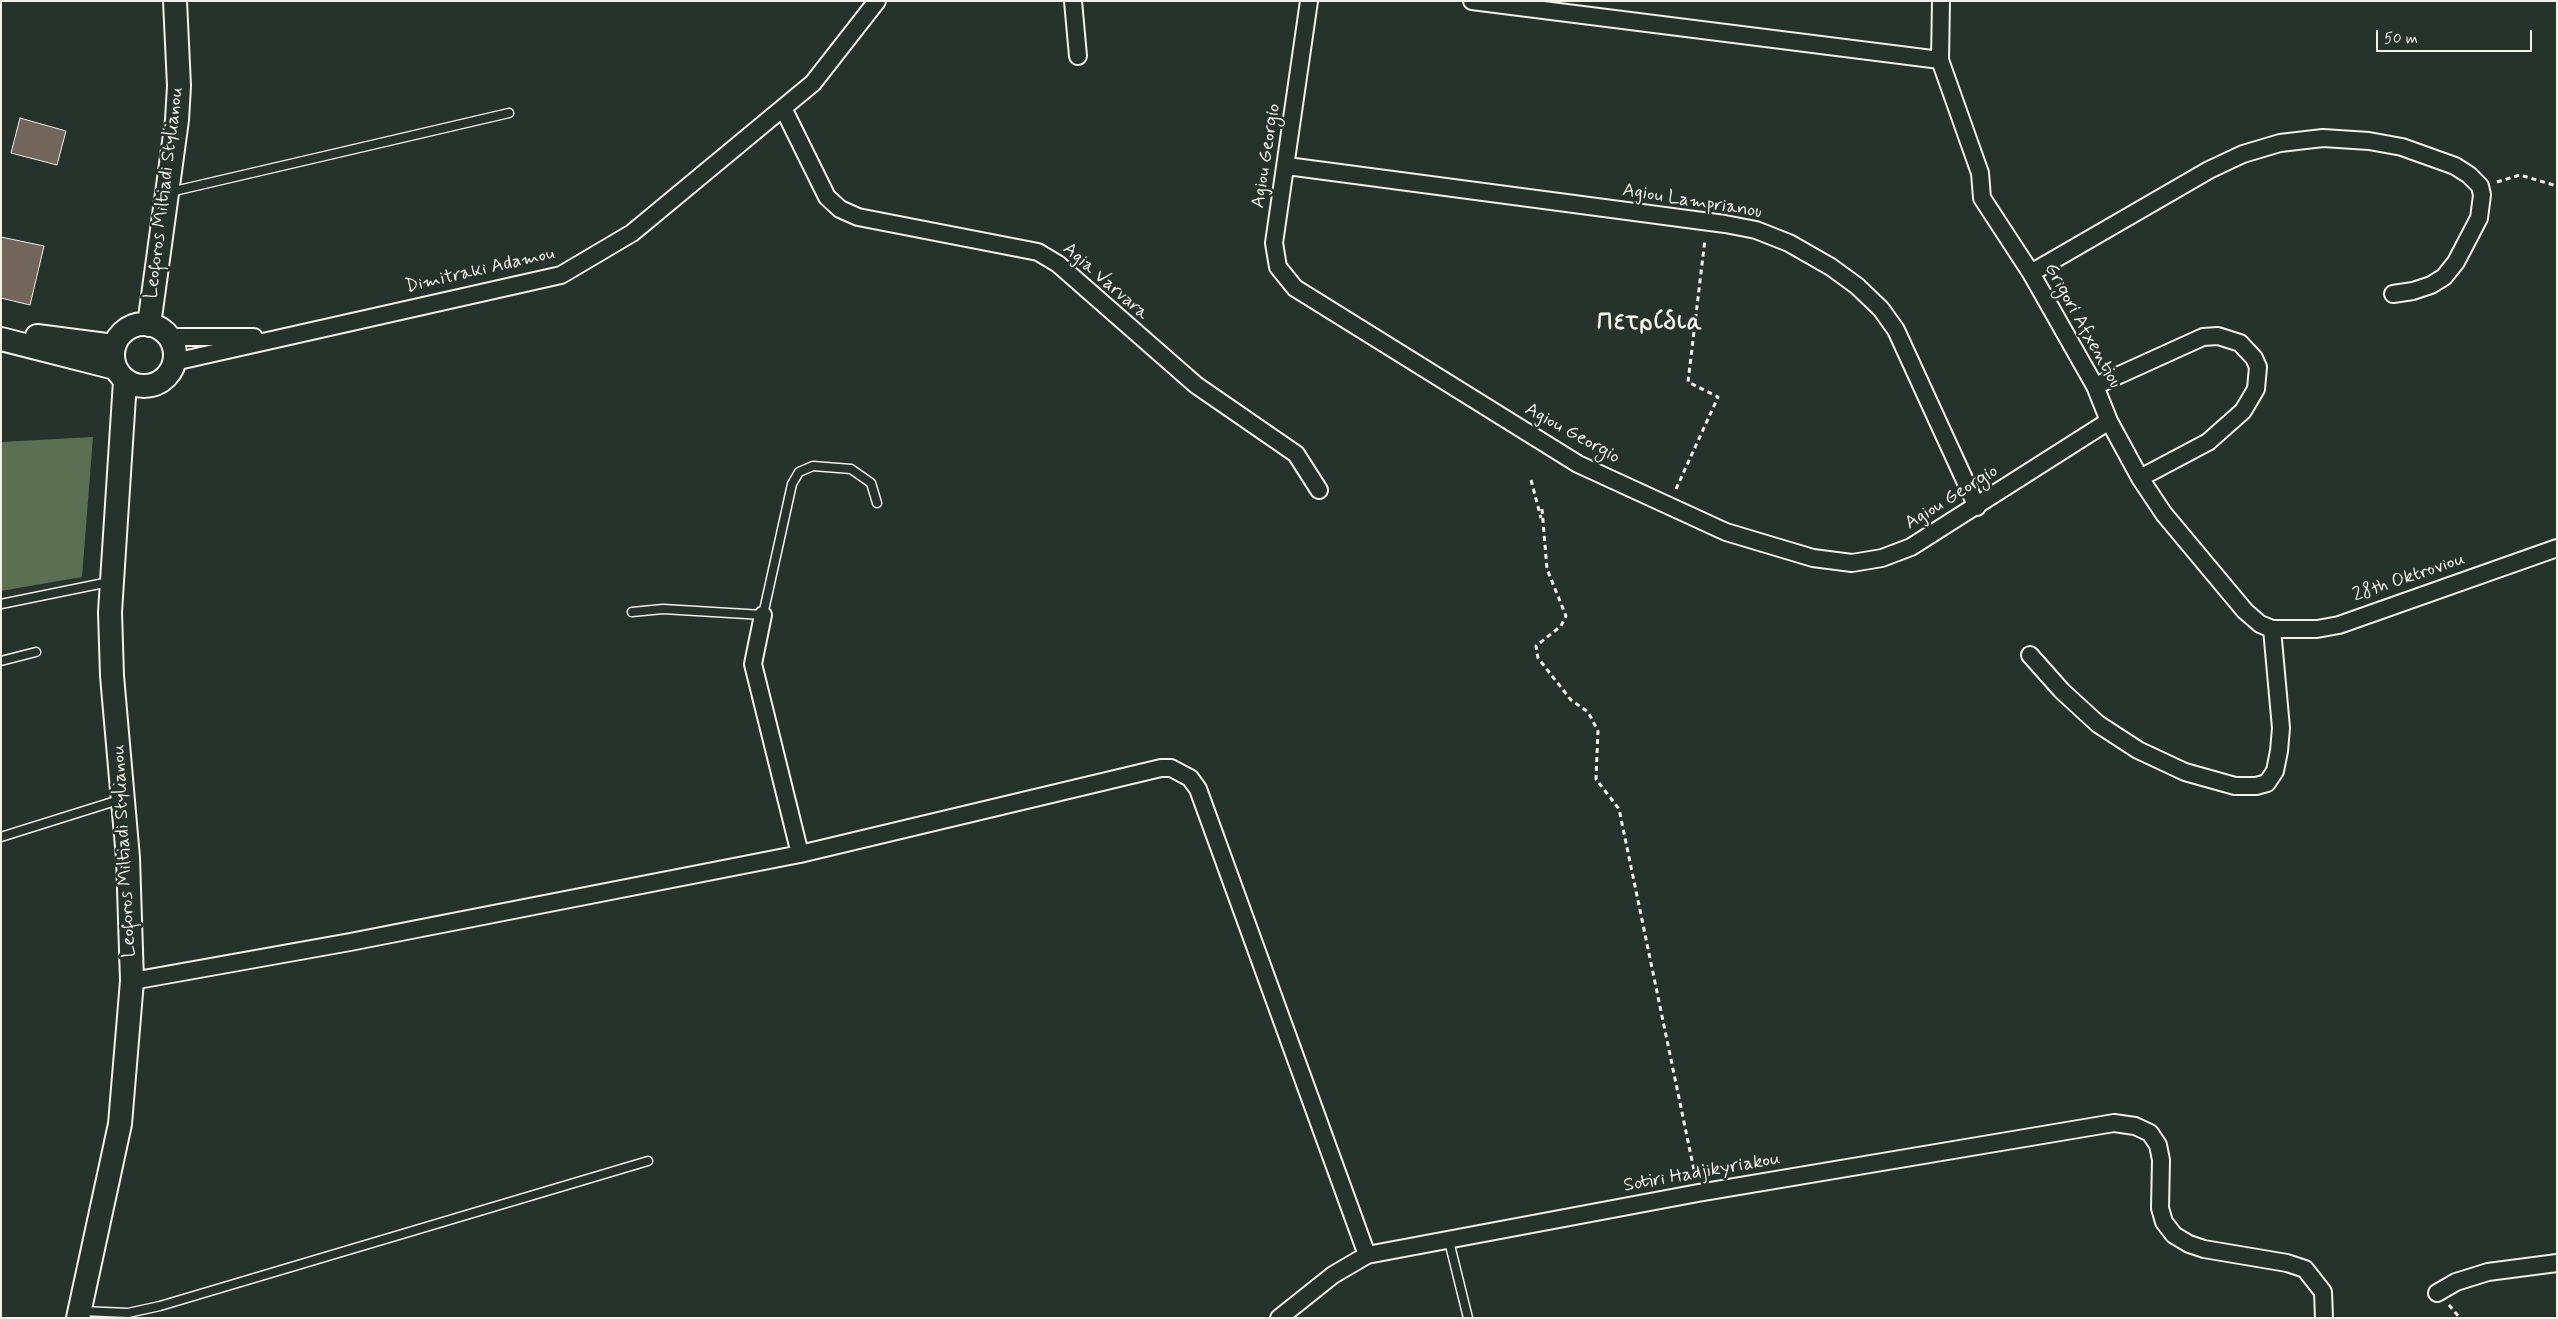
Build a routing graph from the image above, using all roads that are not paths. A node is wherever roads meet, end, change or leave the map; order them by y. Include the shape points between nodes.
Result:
1 (175, 1) edge
2 (877, 1) edge
3 (1074, 1) edge
4 (1309, 1) edge
5 (1472, 1) edge
6 (1941, 1) edge
7 (1078, 56) dead end
8 (1940, 60) junction
9 (782, 108) junction
10 (509, 113) dead end
11 (1287, 166) junction
12 (166, 197) junction
13 (2030, 273) junction
14 (2393, 294) dead end
15 (143, 325) junction
16 (1, 331) edge
17 (168, 337) junction
18 (284, 337) junction
19 (1, 340) edge
20 (114, 346) junction
21 (174, 362) junction
22 (135, 379) junction
23 (2095, 386) junction
24 (2109, 421) junction
25 (2140, 478) junction
26 (1319, 490) dead end
27 (877, 503) dead end
28 (1977, 507) junction
29 (2557, 548) edge
30 (111, 582) junction
31 (1, 604) edge
32 (632, 612) dead end
33 (764, 614) junction
34 (2272, 628) junction
35 (36, 652) dead end
36 (2030, 655) dead end
37 (1, 660) edge
38 (123, 799) junction
39 (1, 837) edge
40 (800, 854) junction
41 (132, 981) junction
42 (648, 1161) dead end
43 (1449, 1240) junction
44 (1367, 1255) junction
45 (2557, 1263) edge
46 (2437, 1293) dead end
47 (79, 1314) edge
48 (1279, 1318) edge
49 (1468, 1318) edge
50 (2324, 1318) edge

1 - 12 main road, Leoforos Miltiadi Stylianou via 179,86
2 - 9 street, Dimitraki Adamou via 813,83
3 - 7 street
4 - 11 street, Agiou Georgio
5 - 8 street
6 - 8 street, Grigori Afxentiou
8 - 13 street, Grigori Afxentiou via 1980,173 1982,198
9 - 18 street, Dimitraki Adamou via 632,232 561,275
9 - 26 street, Agia Varvara via 827,197 840,209 858,217 1038,252 1058,264 1196,385 1296,454
10 - 12 lane
11 - 28 street, Agiou Lamprianou via 1707,222 1756,230 1789,243 1857,286 1881,309 1896,330
11 - 28 street, Agiou Georgio via 1274,243 1278,267 1295,288 1578,464 1726,532 1813,558 1852,563 1882,558 1911,547
12 - 15 main road, Leoforos Miltiadi Stylianou
13 - 14 street via 2209,170 2243,154 2280,143 2323,138 2402,147 2455,166 2480,186 2482,207 2479,218 2456,262 2444,277 2414,291
13 - 23 street, Grigori Afxentiou
15 - 17 main road via 160,329
15 - 20 main road via 125,330
16 - 20 main road
17 - 18 street
17 - 21 main road via 174,349
18 - 21 street, Dimitraki Adamou
19 - 22 main road
20 - 22 main road via 112,354
21 - 22 main road
22 - 30 main road, Leoforos Miltiadi Stylianou via 117,502
23 - 24 street, Grigori Afxentiou
23 - 25 street via 2202,337 2218,336 2240,343 2254,358 2258,367 2256,389 2243,411 2208,442
24 - 25 street, Grigori Afxentiou
24 - 28 street, Agiou Georgio
25 - 34 street, Grigori Afxentiou via 2164,514 2245,612 2260,624
27 - 33 lane via 871,483 851,469 813,466 799,472 792,484
29 - 34 street, 28th Oktroviou via 2339,625 2309,629
30 - 31 lane
30 - 38 main road, Leoforos Miltiadi Stylianou via 112,676
32 - 33 lane via 663,609
33 - 40 street via 753,664
34 - 36 street via 2281,728 2279,751 2275,772 2268,783 2256,786 2234,786 2185,772 2138,750 2098,724
35 - 37 lane
38 - 39 lane
38 - 41 main road, Leoforos Miltiadi Stylianou
40 - 41 street
40 - 44 street via 1161,768 1171,768 1190,778 1198,789
41 - 47 main road, Leoforos Miltiadi Stylianou via 120,1124
42 - 47 lane via 160,1306 128,1313
43 - 44 street, Sotiri Hadjikyriakou
43 - 49 lane
43 - 50 street, Sotiri Hadjikyriakou via 1698,1193 2114,1123 2150,1133 2158,1146 2161,1160 2160,1208 2164,1222 2174,1235 2204,1249 2287,1262 2305,1269 2323,1292
44 - 48 street, Sotiri Hadjikyriakou via 1333,1275
45 - 46 street via 2488,1272 2456,1282

